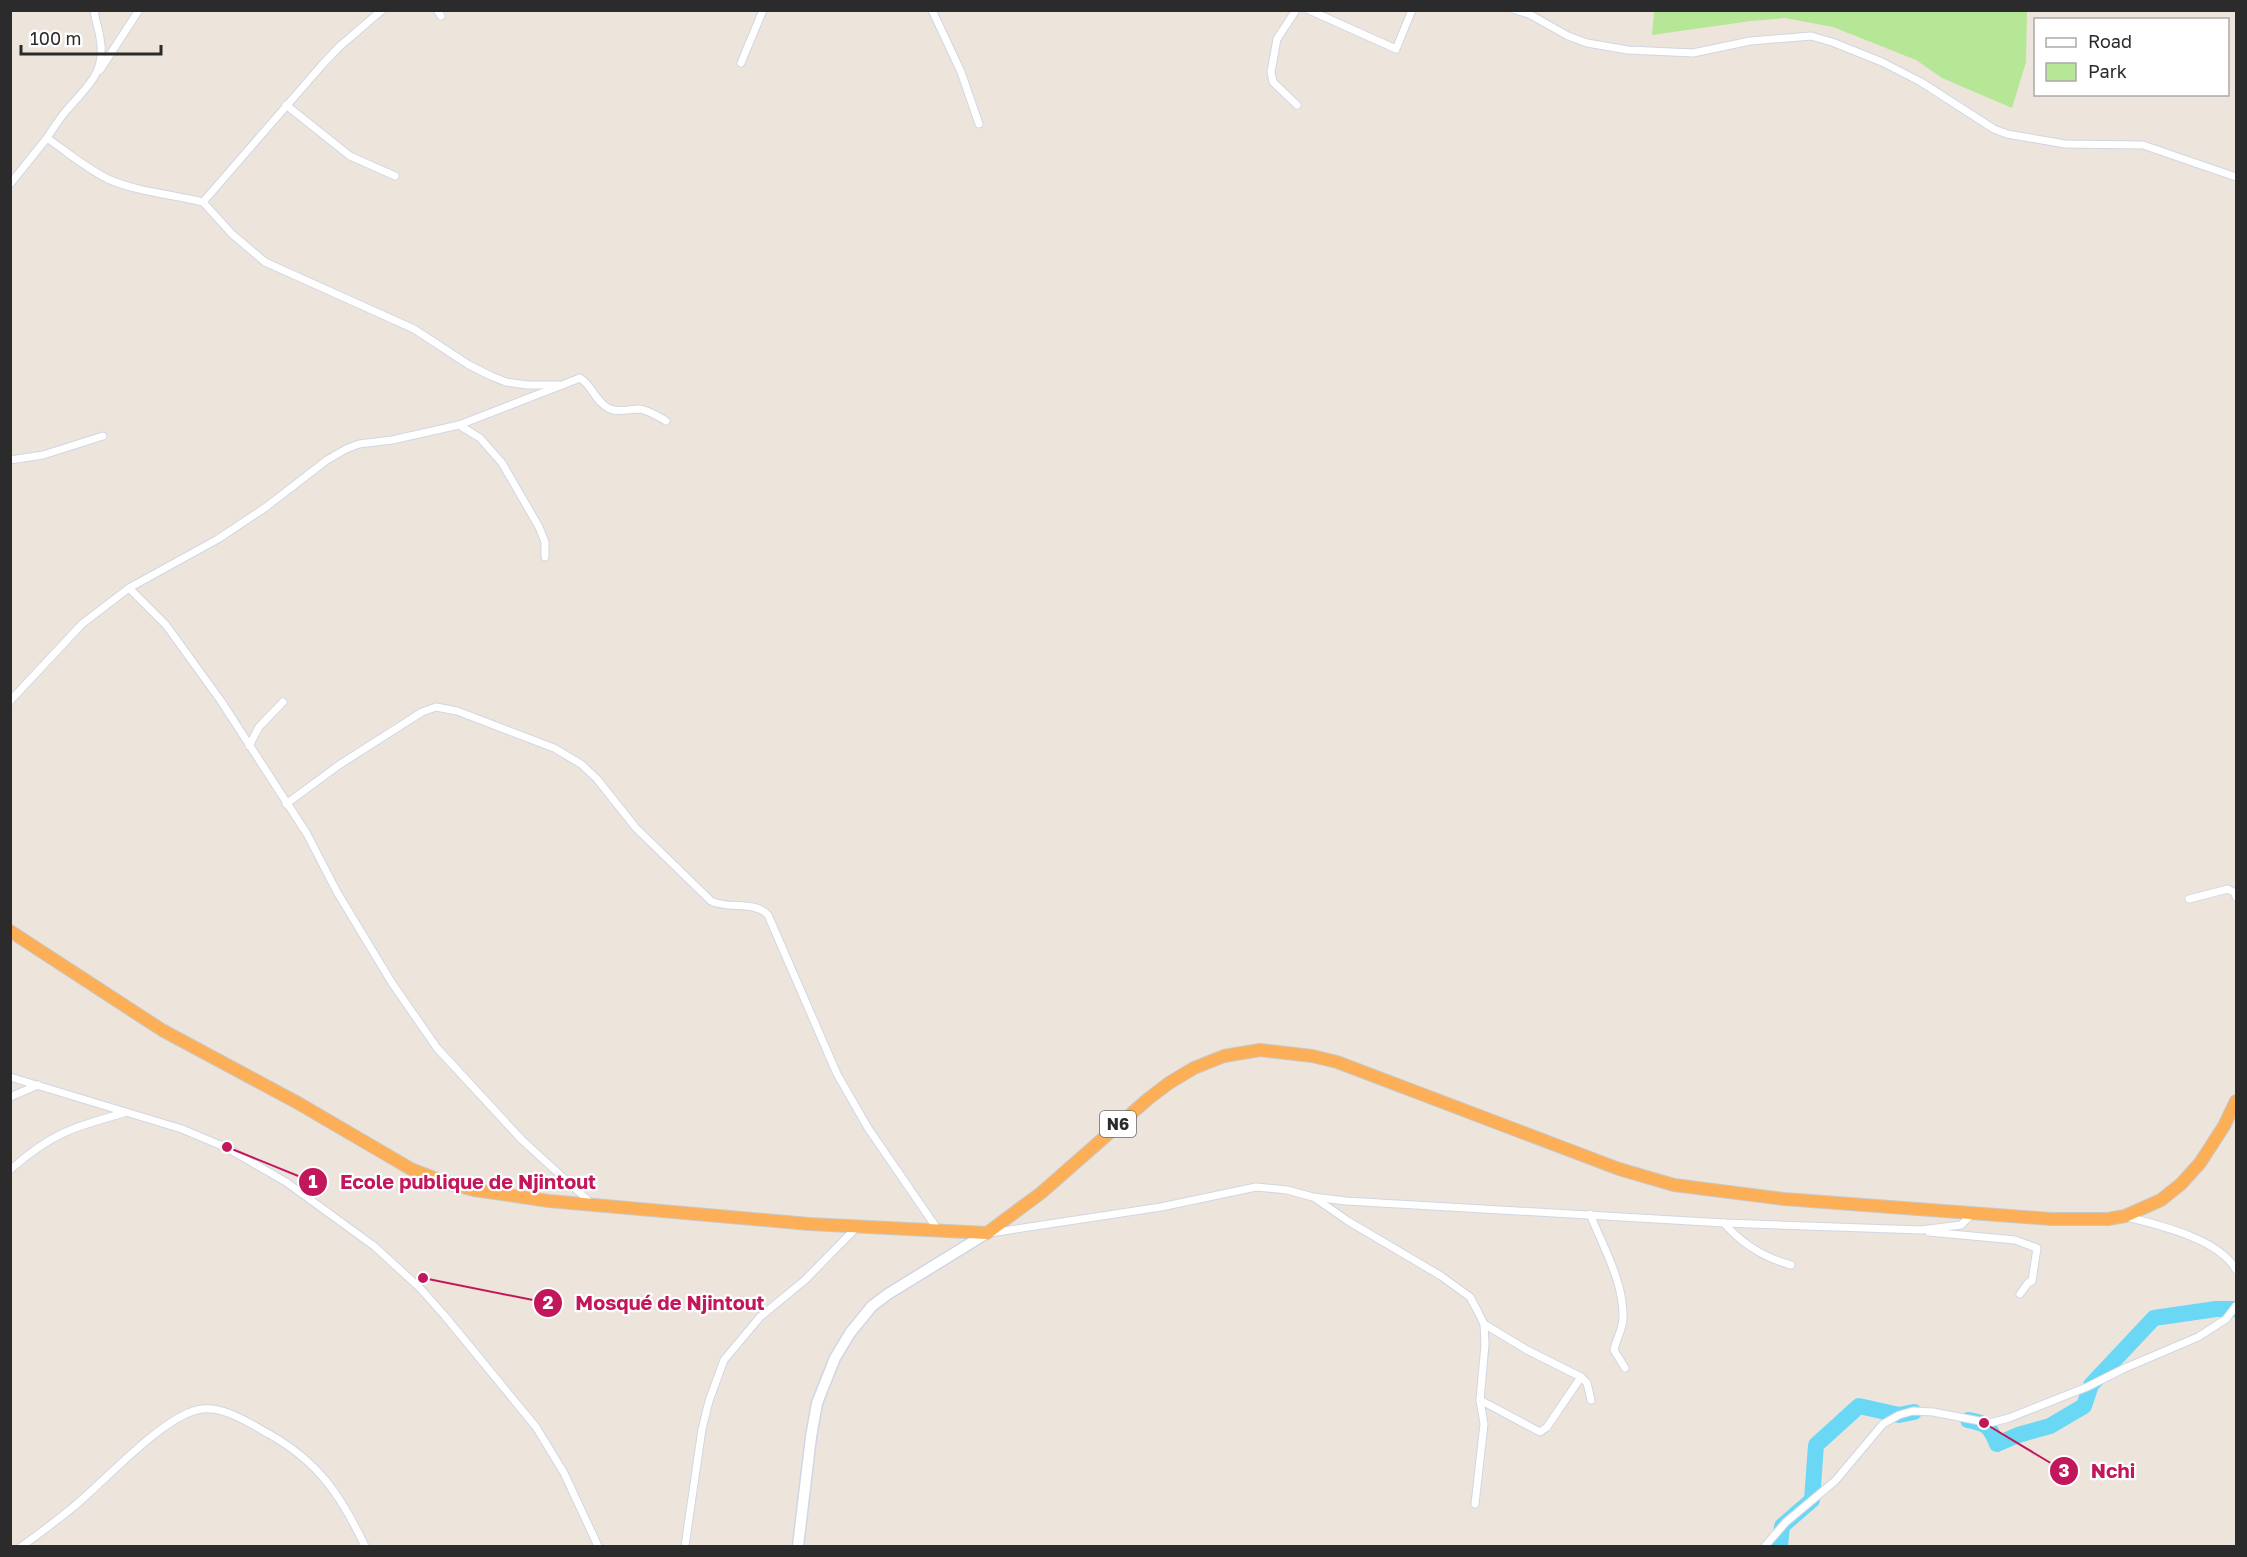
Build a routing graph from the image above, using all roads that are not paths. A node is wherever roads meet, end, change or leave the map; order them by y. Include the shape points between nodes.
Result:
1 (94, 10) edge
2 (139, 10) edge
3 (382, 10) edge
4 (763, 10) edge
5 (932, 10) edge
6 (1296, 10) edge
7 (1309, 10) edge
8 (1412, 10) edge
9 (1515, 10) edge
10 (741, 63) dead end
11 (97, 75) junction
12 (286, 105) junction
13 (1297, 105) dead end
14 (979, 124) dead end
15 (47, 138) junction
16 (395, 176) dead end
17 (2236, 177) edge
18 (10, 184) edge
19 (203, 202) junction
20 (560, 385) junction
21 (666, 421) dead end
22 (459, 425) junction
23 (103, 436) dead end
24 (10, 460) edge
25 (545, 557) dead end
26 (129, 588) junction
27 (10, 701) edge
28 (283, 702) dead end
29 (249, 746) junction
30 (286, 804) junction
31 (2236, 897) edge
32 (2189, 899) dead end
33 (10, 931) edge
34 (10, 1077) edge
35 (38, 1085) junction
36 (10, 1097) edge
37 (2236, 1101) edge
38 (124, 1113) junction
39 (10, 1170) edge
40 (1313, 1197) junction
41 (592, 1204) junction
42 (1973, 1213) junction
43 (1590, 1214) junction
44 (2125, 1216) junction
45 (1724, 1223) junction
46 (857, 1227) junction
47 (1921, 1230) junction
48 (939, 1232) junction
49 (987, 1233) junction
50 (1791, 1265) dead end
51 (2236, 1270) edge
52 (2020, 1294) dead end
53 (2236, 1306) edge
54 (1484, 1324) junction
55 (1624, 1368) dead end
56 (1581, 1377) junction
57 (1480, 1400) junction
58 (1592, 1400) dead end
59 (1475, 1504) dead end
60 (22, 1546) edge
61 (364, 1546) edge
62 (598, 1546) edge
63 (685, 1546) edge
64 (798, 1546) edge
65 (1765, 1546) edge

1 - 11 street via 100,38
2 - 11 street
3 - 12 street via 339,47
4 - 10 street
5 - 14 street via 961,72
6 - 13 street via 1277,39 1271,72 1273,82
7 - 8 street via 1396,49
9 - 17 street via 1587,43 1628,50 1693,53 1750,41 1811,36 1882,62 2007,134 2065,144 2143,145
11 - 15 street
12 - 16 street via 350,156
12 - 19 street
15 - 18 street
15 - 19 street via 109,179
19 - 20 street via 265,262 414,329 491,376 527,385
20 - 21 street via 580,378 608,408 648,411
20 - 22 street
22 - 25 street via 480,438 502,463 545,542
22 - 26 street via 359,444 346,450 218,539
23 - 24 street via 36,457
26 - 27 street via 82,624
26 - 29 street via 166,625
28 - 29 street via 259,727
29 - 30 street
30 - 41 street via 382,966 437,1048 522,1140
30 - 48 street via 371,743 436,707 457,711 554,748 581,764 636,828 711,901 760,908 768,915 837,1074 868,1128
31 - 32 street via 2228,889
33 - 41 highway via 162,1030 411,1169 474,1190
34 - 35 street
35 - 36 street
35 - 38 street
37 - 44 highway, N6 via 2200,1163 2181,1184 2161,1200
38 - 39 street via 61,1132
38 - 62 street via 182,1129 252,1161 394,1263 444,1315 536,1427 564,1473
40 - 43 street
40 - 49 street via 1287,1190 1248,1188 1161,1207
40 - 54 street via 1458,1288 1470,1298
41 - 46 highway
42 - 44 highway, N6 via 2051,1219
42 - 47 street via 1961,1225
42 - 49 highway, N6 via 1784,1199 1674,1185 1576,1153 1337,1062 1260,1050 1224,1056 1169,1083
43 - 45 street
43 - 55 street via 1619,1291 1623,1323 1614,1350
44 - 51 street via 2173,1229 2211,1247 2232,1262
45 - 47 street
45 - 50 street via 1755,1250
46 - 48 highway
46 - 63 street via 805,1280 760,1317 724,1360 702,1429
47 - 52 street via 2015,1240 2037,1248 2032,1281
48 - 49 highway
49 - 64 main road via 872,1306 840,1350 817,1403
53 - 65 street via 2226,1319 2198,1337 2009,1418 1990,1423 1925,1411 1899,1415 1883,1424 1835,1480 1786,1522
54 - 56 street
54 - 57 street
56 - 57 street via 1540,1432
56 - 58 street
57 - 59 street via 1484,1424
60 - 61 street via 162,1429 197,1410 208,1409 225,1412 256,1427 286,1443 309,1462 325,1477 348,1512

